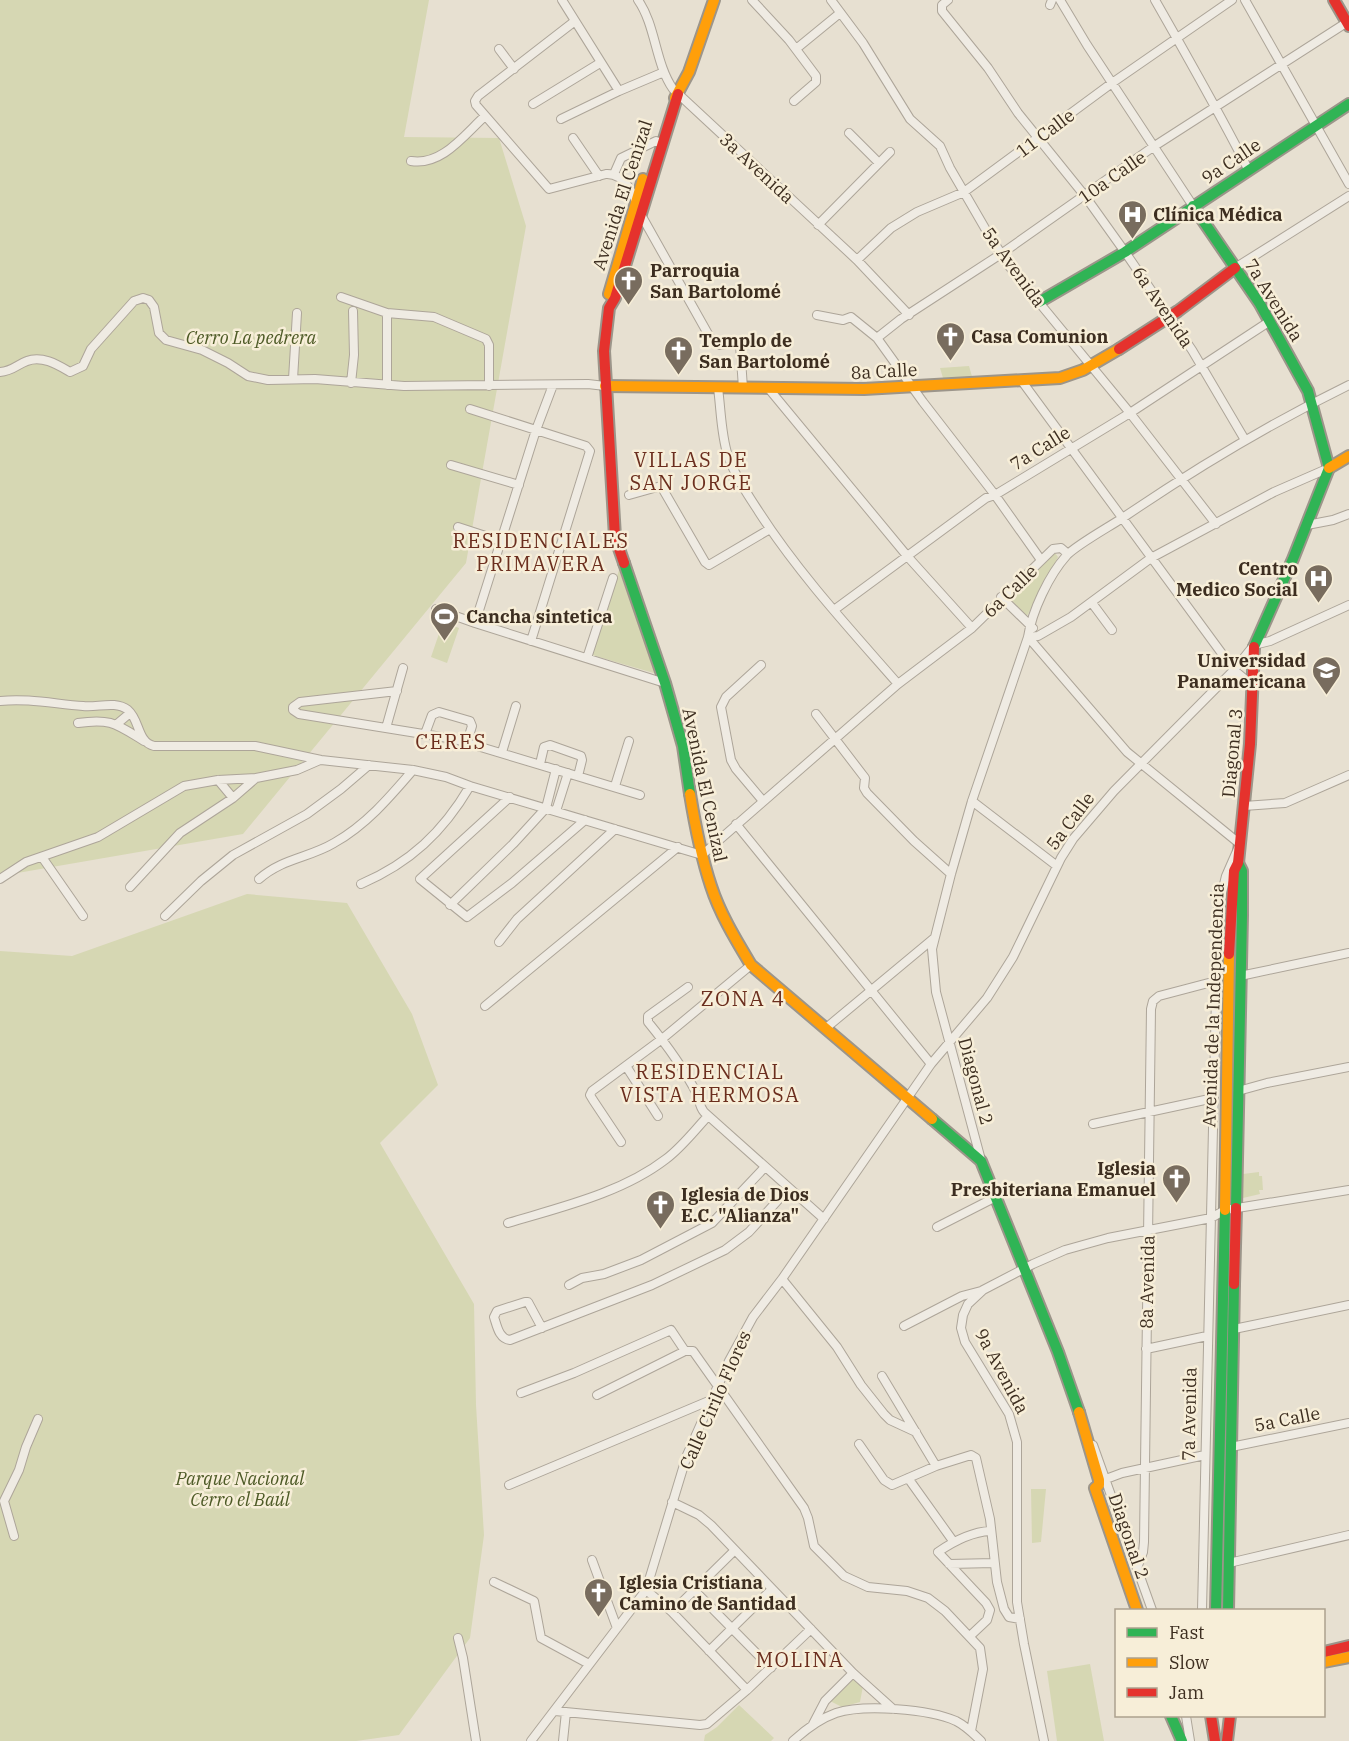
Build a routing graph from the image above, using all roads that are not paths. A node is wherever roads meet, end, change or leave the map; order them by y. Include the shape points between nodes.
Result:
1 (562, 0) edge
2 (638, 0) edge
3 (714, 0) edge
4 (752, 0) edge
5 (831, 0) edge
6 (948, 0) edge
7 (1060, 0) edge
8 (1155, 0) edge
9 (1232, 0) edge
10 (1245, 0) edge
11 (1334, 0) edge
12 (840, 13) junction
13 (575, 21) junction
14 (1348, 24) edge
15 (1178, 38) junction
16 (499, 49) dead end
17 (796, 49) junction
18 (600, 63) junction
19 (1280, 64) junction
20 (514, 69) junction
21 (664, 72) junction
22 (1112, 83) junction
23 (619, 91) junction
24 (678, 94) junction
25 (794, 101) dead end
26 (533, 104) dead end
27 (1349, 104) edge
28 (1216, 106) junction
29 (485, 116) junction
30 (561, 119) dead end
31 (1315, 125) junction
32 (849, 133) dead end
33 (1039, 137) junction
34 (573, 138) dead end
35 (659, 142) junction
36 (1154, 147) junction
37 (890, 152) dead end
38 (411, 160) dead end
39 (879, 163) junction
40 (1248, 169) junction
41 (614, 174) junction
42 (599, 176) junction
43 (1349, 184) edge
44 (964, 192) junction
45 (1085, 196) junction
46 (1349, 196) edge
47 (636, 200) junction
48 (1193, 206) junction
49 (640, 213) junction
50 (818, 225) junction
51 (1125, 252) junction
52 (1001, 254) junction
53 (857, 260) junction
54 (1235, 268) junction
55 (341, 297) dead end
56 (1039, 302) junction
57 (609, 308) junction
58 (353, 311) dead end
59 (297, 313) dead end
60 (387, 313) junction
61 (817, 315) dead end
62 (909, 315) junction
63 (1170, 316) junction
64 (1270, 321) junction
65 (878, 338) junction
66 (1091, 366) junction
67 (1203, 367) junction
68 (0, 372) edge
69 (293, 379) junction
70 (1021, 380) junction
71 (351, 383) junction
72 (387, 385) junction
73 (554, 385) junction
74 (1349, 385) edge
75 (489, 386) junction
76 (605, 386) junction
77 (912, 386) junction
78 (718, 387) junction
79 (743, 388) junction
80 (769, 389) junction
81 (1312, 403) junction
82 (470, 409) dead end
83 (1130, 413) junction
84 (536, 430) junction
85 (1245, 440) junction
86 (1071, 448) junction
87 (1349, 456) edge
88 (451, 465) dead end
89 (1329, 468) junction
90 (1182, 477) junction
91 (519, 485) junction
92 (629, 495) dead end
93 (995, 495) junction
94 (1349, 514) edge
95 (1121, 519) junction
96 (1216, 524) junction
97 (1307, 525) junction
98 (458, 527) dead end
99 (770, 529) junction
100 (501, 541) junction
101 (1068, 554) junction
102 (908, 557) junction
103 (1151, 558) junction
104 (1041, 560) junction
105 (613, 578) dead end
106 (1002, 597) junction
107 (1092, 603) junction
108 (1349, 605) edge
109 (436, 609) dead end
110 (834, 610) junction
111 (475, 623) junction
112 (1030, 624) junction
113 (972, 628) junction
114 (1112, 630) dead end
115 (1038, 636) junction
116 (1028, 637) junction
117 (531, 641) junction
118 (1254, 645) junction
119 (587, 658) junction
120 (761, 664) dead end
121 (403, 668) dead end
122 (1234, 670) junction
123 (665, 683) junction
124 (1252, 683) junction
125 (898, 684) junction
126 (397, 691) junction
127 (0, 701) edge
128 (516, 706) dead end
129 (130, 712) junction
130 (816, 714) dead end
131 (78, 723) dead end
132 (117, 724) junction
133 (386, 728) junction
134 (425, 734) junction
135 (836, 740) junction
136 (629, 741) dead end
137 (145, 742) junction
138 (467, 742) junction
139 (502, 752) junction
140 (321, 760) junction
141 (540, 764) junction
142 (1141, 764) junction
143 (369, 765) junction
144 (556, 769) junction
145 (413, 770) junction
146 (568, 773) junction
147 (1349, 775) edge
148 (578, 776) junction
149 (256, 778) junction
150 (218, 780) junction
151 (470, 786) junction
152 (615, 786) junction
153 (640, 795) dead end
154 (510, 797) junction
155 (233, 798) junction
156 (763, 801) junction
157 (972, 801) junction
158 (1244, 806) junction
159 (546, 808) junction
160 (556, 811) junction
161 (585, 820) junction
162 (736, 824) junction
163 (615, 829) junction
164 (1240, 844) junction
165 (678, 847) junction
166 (702, 855) junction
167 (42, 857) junction
168 (1238, 863) junction
169 (1057, 866) junction
170 (951, 874) junction
171 (0, 879) edge
172 (259, 879) dead end
173 (361, 884) dead end
174 (130, 887) dead end
175 (450, 905) junction
176 (83, 916) dead end
177 (165, 916) dead end
178 (933, 939) junction
179 (499, 942) dead end
180 (1349, 953) edge
181 (751, 965) junction
182 (1240, 976) junction
183 (1216, 981) junction
184 (688, 987) dead end
185 (870, 990) junction
186 (485, 1006) dead end
187 (826, 1028) junction
188 (662, 1039) junction
189 (948, 1042) junction
190 (932, 1064) junction
191 (626, 1066) junction
192 (1349, 1067) edge
193 (1238, 1091) junction
194 (907, 1098) junction
195 (1214, 1098) junction
196 (1150, 1112) junction
197 (658, 1116) dead end
198 (708, 1116) junction
199 (1093, 1124) dead end
200 (621, 1142) dead end
201 (981, 1161) junction
202 (765, 1167) junction
203 (789, 1188) junction
204 (1349, 1190) edge
205 (994, 1198) junction
206 (1230, 1209) junction
207 (1211, 1218) junction
208 (824, 1219) junction
209 (508, 1223) dead end
210 (937, 1227) dead end
211 (1147, 1230) junction
212 (1023, 1269) junction
213 (782, 1280) junction
214 (569, 1285) dead end
215 (983, 1290) junction
216 (1349, 1305) edge
217 (904, 1326) dead end
218 (542, 1328) junction
219 (1234, 1329) junction
220 (1207, 1336) junction
221 (1146, 1349) junction
222 (688, 1350) junction
223 (882, 1376) dead end
224 (717, 1385) junction
225 (521, 1393) dead end
226 (597, 1395) dead end
227 (711, 1400) junction
228 (38, 1419) dead end
229 (1349, 1423) edge
230 (1085, 1428) junction
231 (916, 1432) junction
232 (859, 1444) dead end
233 (1231, 1447) junction
234 (1205, 1455) junction
235 (936, 1466) junction
236 (1145, 1469) junction
237 (908, 1478) junction
238 (1106, 1479) junction
239 (509, 1485) dead end
240 (672, 1502) junction
241 (990, 1531) junction
242 (1349, 1535) edge
243 (14, 1536) dead end
244 (954, 1541) junction
245 (735, 1550) junction
246 (592, 1560) dead end
247 (994, 1563) junction
248 (1229, 1563) junction
249 (949, 1564) junction
250 (1137, 1568) junction
251 (494, 1582) dead end
252 (772, 1589) junction
253 (646, 1590) junction
254 (694, 1590) junction
255 (1136, 1609) edge
256 (1151, 1609) edge
257 (1202, 1609) edge
258 (1216, 1609) edge
259 (1228, 1609) edge
260 (672, 1612) junction
261 (1020, 1618) junction
262 (617, 1628) junction
263 (731, 1628) junction
264 (811, 1629) junction
265 (970, 1636) junction
266 (458, 1638) dead end
267 (1349, 1646) edge
268 (709, 1651) junction
269 (1325, 1652) edge
270 (1349, 1657) edge
271 (1325, 1662) edge
272 (589, 1664) junction
273 (771, 1668) junction
274 (853, 1673) junction
275 (747, 1690) junction
276 (893, 1709) junction
277 (555, 1711) junction
278 (566, 1712) junction
279 (1171, 1717) edge
280 (1186, 1717) edge
281 (1211, 1717) edge
282 (1230, 1717) edge
283 (813, 1725) junction
284 (971, 1731) junction
285 (476, 1741) edge
286 (531, 1741) edge
287 (563, 1741) edge
288 (794, 1741) edge
289 (981, 1741) edge
290 (1044, 1741) edge
291 (1182, 1741) edge
292 (1190, 1741) edge
293 (1215, 1741) edge
294 (1227, 1741) edge

1 - 13 street
2 - 21 street, 3a Avenida
3 - 24 main road, Avenida El Cenizal
4 - 17 street
5 - 12 street, 5a Avenida
6 - 33 street, 6a Avenida via 941,7 946,16
7 - 22 street, 7a Avenida
8 - 15 street
9 - 15 street, 11 Calle
10 - 19 street
11 - 14 main road
12 - 17 street
12 - 44 street, 5a Avenida via 910,119 940,146
13 - 18 street
13 - 20 street
14 - 19 street, 10a Calle
15 - 22 street, 11 Calle
15 - 28 street
16 - 20 street
17 - 25 street via 817,80
18 - 23 street
18 - 26 street
19 - 28 street, 10a Calle
19 - 31 street
20 - 29 street via 478,96 477,107
21 - 23 street
21 - 24 street, 3a Avenida
22 - 33 street, 11 Calle
22 - 36 street, 7a Avenida
23 - 30 street
24 - 35 main road, Avenida El Cenizal via 673,115
24 - 50 street, 3a Avenida
27 - 31 main road, 9a Calle
28 - 36 street, 10a Calle
28 - 40 street
29 - 38 street via 441,156 422,162
29 - 42 street via 549,189
31 - 40 main road, 9a Calle
31 - 43 street
32 - 39 street
33 - 44 street, 11 Calle
33 - 45 street, 6a Avenida
34 - 42 street
35 - 41 street via 621,158
35 - 47 main road, Avenida El Cenizal
35 - 49 main road, Avenida El Cenizal
36 - 45 street, 10a Calle
36 - 48 street, 7a Avenida
37 - 39 street
39 - 50 street
40 - 48 main road, 9a Calle
41 - 42 street
41 - 47 street
44 - 52 street, 5a Avenida
44 - 53 street, 11 Calle via 902,220
45 - 51 street, 6a Avenida
45 - 52 street, 10a Calle
46 - 54 street, 8a Calle
47 - 49 street
47 - 57 main road, Avenida El Cenizal via 608,299
48 - 51 main road, 9a Calle
48 - 54 main road, 7a Avenida
49 - 57 main road, Avenida El Cenizal
49 - 79 street via 712,341 740,345
50 - 53 street, 3a Avenida
51 - 56 main road, 9a Calle
51 - 63 street, 6a Avenida
52 - 56 street, 5a Avenida
52 - 62 street, 10a Calle
53 - 62 street, 3a Avenida
54 - 63 main road, 8a Calle
54 - 64 main road, 7a Avenida
55 - 60 street
56 - 66 street, 5a Avenida
57 - 76 main road, Avenida El Cenizal
58 - 71 street
59 - 69 street
60 - 72 street
60 - 75 street via 434,317 486,339
61 - 65 street via 843,320 851,316
62 - 65 street, 10a Calle
63 - 66 main road, 8a Calle
63 - 67 street, 6a Avenida
64 - 67 street, 7a Calle
64 - 81 main road, 7a Avenida
65 - 77 street
66 - 70 main road, 8a Calle via 1060,378
66 - 83 street, 5a Avenida
67 - 83 street, 7a Calle
67 - 85 street, 6a Avenida
68 - 69 street, 8a Calle via 29,360 43,359 70,372 78,370 134,301 143,298 154,307 159,333 166,340 202,350 248,376
69 - 71 street, 8a Calle
70 - 77 main road, 8a Calle
70 - 86 street
71 - 72 street, 8a Calle
72 - 75 street, 8a Calle
73 - 75 street, 8a Calle
73 - 76 street, 8a Calle
73 - 84 street
74 - 81 street, 6a Calle
76 - 78 main road, 8a Calle
76 - 123 main road, Avenida El Cenizal via 615,537
77 - 80 main road, 8a Calle
77 - 93 street
78 - 79 main road, 8a Calle
78 - 99 street via 728,458
79 - 80 main road, 8a Calle
80 - 102 street
81 - 85 street, 6a Calle
81 - 89 main road, 7a Avenida
82 - 84 street
83 - 86 street, 7a Calle
83 - 90 street, 5a Avenida
84 - 91 street
84 - 117 street via 589,448 590,454
85 - 90 street, 6a Calle
86 - 93 street, 7a Calle
86 - 95 street
87 - 89 main road
88 - 91 street
89 - 96 street
89 - 97 main road
90 - 95 street, 6a Calle
90 - 96 street, 5a Avenida
91 - 100 street
92 - 99 street via 661,486 709,565
93 - 102 street, 7a Calle
93 - 104 street
94 - 97 street
95 - 101 street, 6a Calle
95 - 103 street
96 - 103 street
97 - 118 main road
98 - 100 street
99 - 110 street
100 - 111 street
101 - 104 street, 6a Calle via 1055,548
101 - 112 street, Diagonal 2
102 - 110 street, 7a Calle
102 - 113 street
103 - 107 street
103 - 122 street
104 - 106 street, 6a Calle
105 - 119 street
106 - 112 street
106 - 113 street, 6a Calle
107 - 114 street
107 - 115 street
108 - 118 street
109 - 111 street
110 - 125 street
111 - 117 street
112 - 115 street
112 - 116 street, Diagonal 2
113 - 125 street, 6a Calle
115 - 116 street
116 - 142 street
116 - 157 street, Diagonal 2
117 - 119 street
118 - 122 street, 5a Calle
118 - 124 main road, Diagonal 3
119 - 123 street
120 - 156 street via 726,697 722,707 730,760
121 - 126 street
122 - 124 street
122 - 142 street, 5a Calle
123 - 166 main road, Avenida El Cenizal via 683,746
124 - 158 main road, Diagonal 3
125 - 135 street, 6a Calle
126 - 133 street
126 - 133 street via 300,702 293,707 299,714
127 - 129 street via 110,705
128 - 139 street
129 - 132 street
129 - 137 street
130 - 135 street
131 - 132 street via 97,720
132 - 137 street
133 - 134 street
134 - 138 street
134 - 138 street via 432,715 439,712 470,721
135 - 156 street, 6a Calle
135 - 170 street via 865,778 867,793
136 - 152 street
137 - 140 street via 154,746 255,746
138 - 139 street
139 - 141 street
140 - 143 street
140 - 149 street via 297,770
141 - 144 street
141 - 148 street via 546,746 560,748 581,756
142 - 164 street
142 - 169 street, 5a Calle via 1079,832
143 - 145 street
143 - 177 street via 307,814 233,855
144 - 146 street
144 - 159 street
145 - 151 street
145 - 172 street via 382,807 357,828
146 - 148 street
146 - 160 street
147 - 158 street via 1285,803
148 - 152 street
149 - 150 street
149 - 155 street
150 - 155 street
150 - 167 street via 184,786 98,837
151 - 154 street
151 - 173 street via 448,820 423,846 379,877
152 - 153 street
154 - 159 street
154 - 175 street via 420,879
155 - 174 street via 180,833
156 - 162 street, 6a Calle
157 - 169 street
157 - 170 street, Diagonal 2
158 - 164 main road, Diagonal 3
159 - 160 street
159 - 175 street
160 - 161 street
161 - 163 street
161 - 175 street via 467,917
162 - 166 street, 6a Calle
162 - 185 street
163 - 165 street
163 - 179 street via 517,919
164 - 168 main road, Diagonal 3
164 - 183 street, 7a Avenida via 1220,896
165 - 166 street
165 - 186 street
166 - 181 main road, Avenida El Cenizal via 711,887
167 - 171 street via 18,866
167 - 176 street
168 - 182 main road, Avenida de la Independencia via 1242,871
168 - 206 main road, Avenida de la Independencia via 1230,918
169 - 189 street, 5a Calle via 1002,976
170 - 178 street, Diagonal 2
178 - 185 street
178 - 189 street, Diagonal 2 via 934,977
180 - 182 street
181 - 187 main road, Avenida El Cenizal
181 - 188 street
182 - 193 main road, Avenida de la Independencia
183 - 195 street, 7a Avenida
183 - 196 street, 8a Avenida via 1156,997 1151,1009
184 - 188 street via 647,1017
185 - 187 street
185 - 190 street
187 - 194 main road, Avenida El Cenizal
188 - 191 street
188 - 198 street
189 - 190 street, Calle Cirilo Flores
189 - 201 street, Diagonal 2
190 - 194 street, Calle Cirilo Flores
191 - 197 street
191 - 200 street via 591,1093
192 - 193 street
193 - 206 main road, Avenida de la Independencia
194 - 201 main road, Avenida El Cenizal
194 - 208 street, Calle Cirilo Flores
195 - 196 street
195 - 207 street, 7a Avenida
196 - 199 street
196 - 211 street, 8a Avenida
198 - 202 street
198 - 209 street via 667,1159 636,1177 594,1196
201 - 205 main road, Diagonal 2
202 - 203 street
202 - 214 street via 712,1223 641,1260
203 - 208 street
203 - 218 street via 749,1232 724,1250 652,1285
204 - 206 street
205 - 210 street
205 - 212 main road, Diagonal 2
206 - 207 street, 9a Avenida
206 - 219 main road, Avenida de la Independencia
206 - 258 main road, Avenida de la Independencia
207 - 211 street, 9a Avenida
207 - 220 street, 7a Avenida
208 - 213 street, Calle Cirilo Flores
211 - 212 street, 9a Avenida via 1079,1245
211 - 221 street, 8a Avenida
212 - 215 street, 9a Avenida
212 - 230 main road, Diagonal 2
213 - 224 street, Calle Cirilo Flores via 753,1317
213 - 231 street via 837,1347 884,1414
215 - 217 street via 962,1296
215 - 261 street, 9a Avenida via 965,1310 961,1328 969,1350 1009,1414 1017,1442
216 - 219 street
218 - 218 street via 504,1340 494,1317 497,1311 525,1302 531,1305
219 - 233 main road, Avenida de la Independencia
220 - 221 street
220 - 234 street, 7a Avenida
221 - 236 street, 8a Avenida
222 - 224 street via 696,1354
222 - 225 street via 671,1330
222 - 226 street
223 - 231 street
224 - 227 street, Calle Cirilo Flores
224 - 265 street via 804,1508 814,1546 840,1572 860,1585 928,1598
227 - 239 street
227 - 240 street, Calle Cirilo Flores
228 - 243 street via 4,1501
229 - 233 street, 5a Calle
230 - 238 street
230 - 255 main road, Diagonal 2 via 1100,1483 1095,1488
231 - 235 street
232 - 237 street via 886,1483 892,1485
233 - 248 main road, Avenida de la Independencia
234 - 236 street
234 - 257 street, 7a Avenida
235 - 237 street
235 - 241 street via 971,1455 976,1458
236 - 238 street
236 - 250 street, 8a Avenida via 1144,1542
237 - 244 street
238 - 250 street
240 - 245 street via 705,1519
240 - 253 street, Calle Cirilo Flores
241 - 244 street
241 - 247 street
242 - 248 street
244 - 249 street via 938,1552
245 - 252 street
245 - 254 street
246 - 262 street
247 - 249 street
247 - 261 street via 1004,1609 1009,1617
248 - 259 main road, Avenida de la Independencia
249 - 265 street via 990,1610 987,1620
250 - 256 street
251 - 272 street via 532,1599 541,1638
252 - 263 street
252 - 264 street
253 - 260 street
253 - 262 street, Calle Cirilo Flores
254 - 260 street
254 - 263 street
260 - 268 street
261 - 290 street, 9a Avenida
262 - 272 street, Calle Cirilo Flores
263 - 268 street
263 - 273 street
264 - 273 street
264 - 274 street
265 - 284 street via 980,1648 983,1669
266 - 285 street
267 - 269 main road
268 - 275 street
270 - 271 main road
272 - 277 street, Calle Cirilo Flores
273 - 275 street
274 - 276 street
274 - 283 street via 825,1701
275 - 278 street via 707,1724 700,1725
276 - 283 street via 849,1710
276 - 284 street via 941,1716
277 - 278 street
277 - 286 street, Calle Cirilo Flores
278 - 287 street
279 - 291 main road
280 - 292 street
281 - 293 main road
282 - 294 main road
283 - 288 street
284 - 289 street

